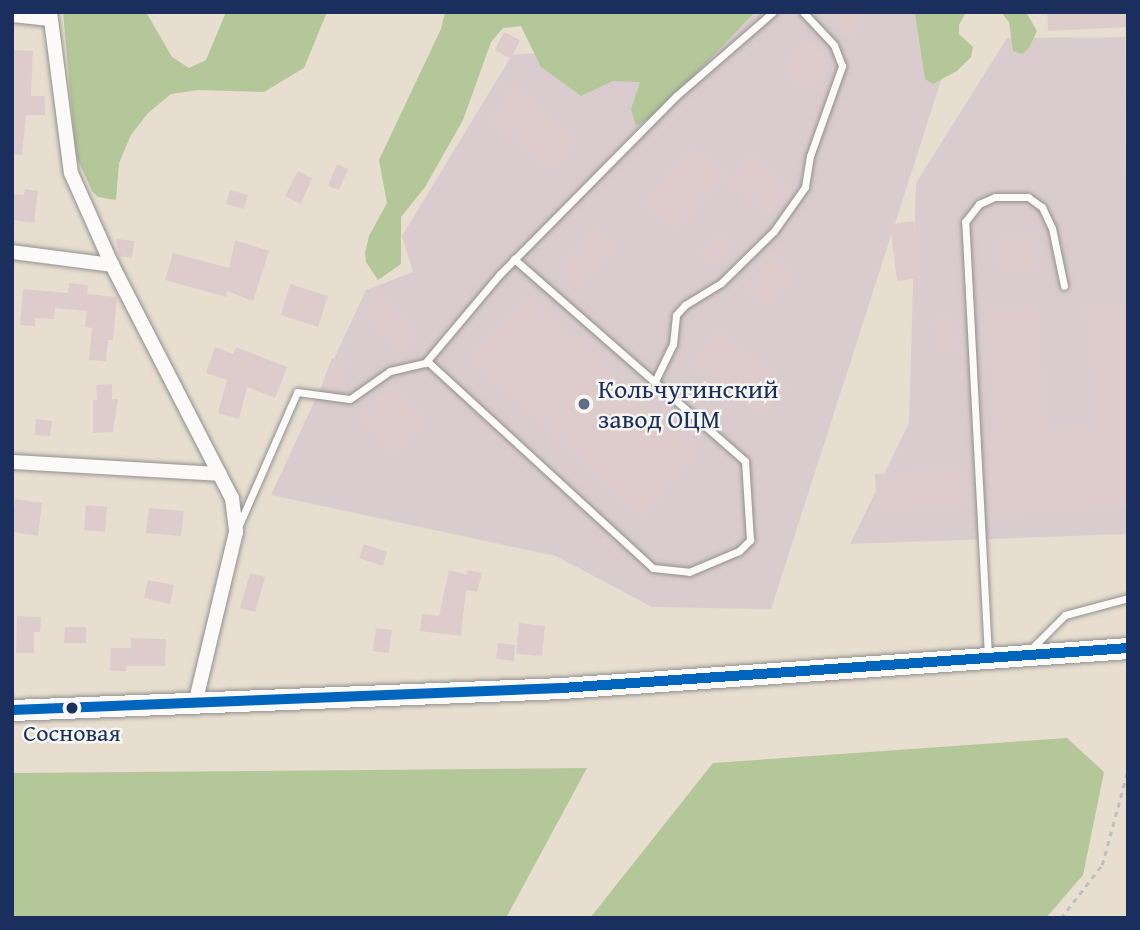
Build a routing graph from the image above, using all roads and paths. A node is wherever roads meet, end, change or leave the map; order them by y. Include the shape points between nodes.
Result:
1 (773, 12) edge
2 (803, 12) edge
3 (12, 15) edge
4 (50, 16) edge
5 (12, 252) edge
6 (514, 259) junction
7 (112, 265) junction
8 (1064, 286) dead end
9 (427, 361) junction
10 (655, 381) junction
11 (12, 463) edge
12 (220, 474) junction
13 (236, 533) junction
14 (1128, 598) edge
15 (1128, 648) edge
16 (1024, 655) junction
17 (988, 657) junction
18 (195, 704) junction
19 (12, 710) edge
20 (1128, 769) edge
21 (1061, 918) edge

1 - 6 lane via 676,96
2 - 10 lane via 834,45 842,66 810,156 804,187 775,231 721,283 685,304 676,315 673,344
3 - 4 street
4 - 7 street via 71,173
5 - 7 street
6 - 9 lane
6 - 10 lane
7 - 12 street
8 - 17 lane via 1052,228 1041,207 1028,197 995,197 979,204 965,222
9 - 10 lane via 653,568 689,572 739,551 750,540 745,461
9 - 13 lane via 390,371 351,399 297,392
11 - 12 street
12 - 13 street via 232,498
13 - 18 street
14 - 16 lane via 1065,615
15 - 16 main road
16 - 17 main road
17 - 18 main road via 562,688
18 - 19 main road
20 - 21 path via 1102,865

